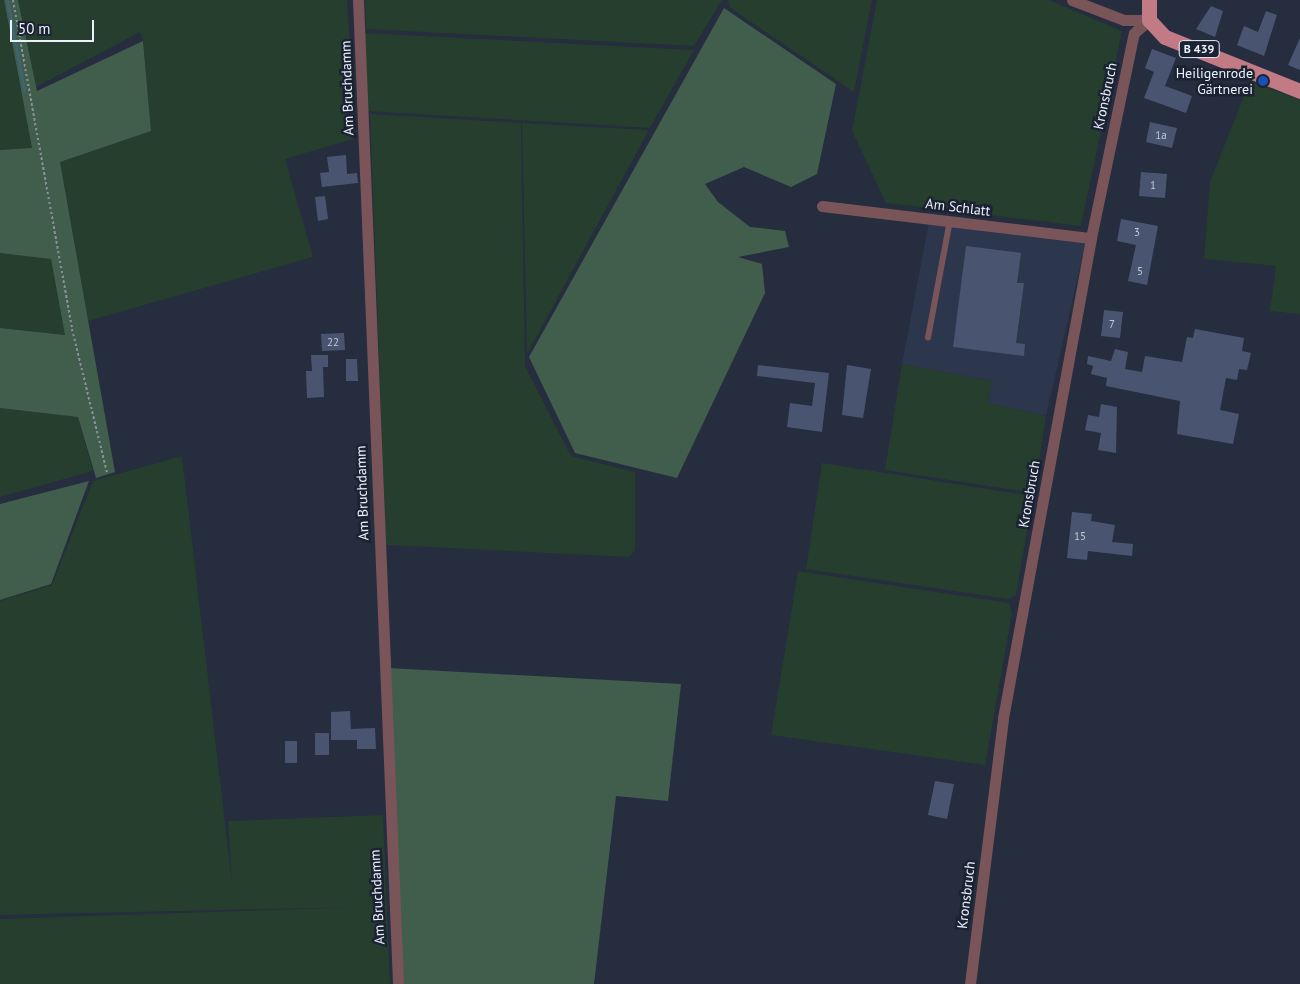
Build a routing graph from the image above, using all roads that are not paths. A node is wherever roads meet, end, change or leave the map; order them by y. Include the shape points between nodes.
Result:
1 (358, 0) edge
2 (1072, 0) edge
3 (1149, 0) edge
4 (1149, 20) junction
5 (1300, 91) edge
6 (822, 206) dead end
7 (950, 221) junction
8 (1091, 238) junction
9 (928, 338) dead end
10 (398, 984) edge
11 (970, 984) edge

1 - 10 street, Am Bruchdamm
2 - 4 street via 1124,20
3 - 4 main road
4 - 5 main road, B 439 via 1165,37
4 - 8 street, Kronsbruch via 1134,33
6 - 7 street, Am Schlatt
7 - 8 street, Am Schlatt
7 - 9 lane
8 - 11 street, Kronsbruch via 1003,718

